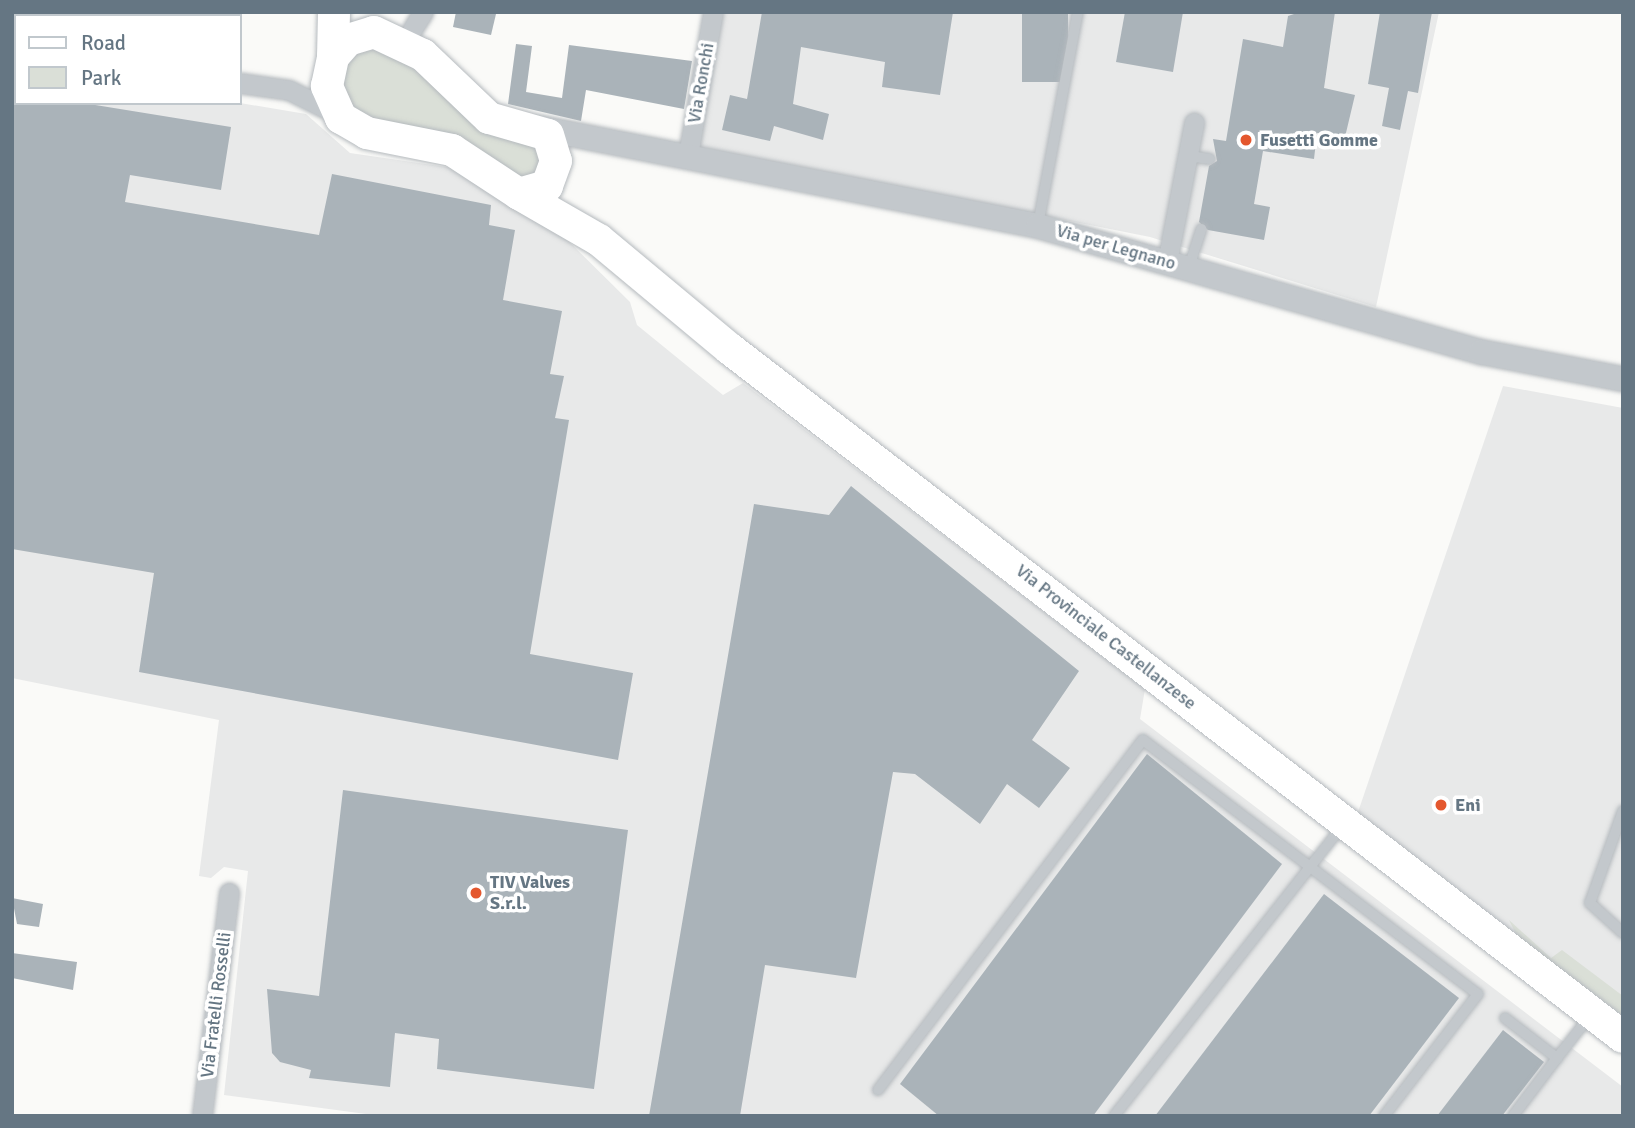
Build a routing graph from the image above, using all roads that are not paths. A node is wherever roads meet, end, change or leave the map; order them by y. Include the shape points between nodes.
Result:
1 (334, 12) edge
2 (373, 12) edge
3 (713, 12) edge
4 (1078, 12) edge
5 (414, 28) edge
6 (330, 64) junction
7 (242, 83) edge
8 (289, 90) junction
9 (341, 118) junction
10 (1194, 123) dead end
11 (535, 127) junction
12 (603, 142) junction
13 (688, 155) junction
14 (1188, 156) junction
15 (1210, 159) dead end
16 (555, 167) junction
17 (519, 194) junction
18 (1038, 226) junction
19 (1201, 229) dead end
20 (599, 240) junction
21 (1178, 265) junction
22 (1623, 379) edge
23 (1623, 811) edge
24 (1345, 821) junction
25 (1311, 866) junction
26 (229, 893) dead end
27 (1623, 933) edge
28 (1505, 1018) dead end
29 (1610, 1027) edge
30 (1557, 1058) junction
31 (878, 1090) dead end
32 (202, 1116) edge
33 (1114, 1116) edge
34 (1384, 1116) edge
35 (1513, 1116) edge

1 - 6 main road
2 - 5 main road
3 - 13 street, Via Ronchi
4 - 18 lane
5 - 6 main road via 359,34
5 - 11 main road via 489,118
6 - 8 street via 317,83
6 - 9 main road via 329,94
7 - 8 street
8 - 9 street
9 - 17 main road, Via Provinciale Castellanzese via 367,133 452,150
10 - 14 street
11 - 12 street, Via per Legnano
11 - 16 main road, Via Provinciale Castellanzese via 548,135
12 - 13 street, Via per Legnano
12 - 16 street, Via per Legnano via 572,146
13 - 18 street, Via per Legnano
14 - 15 lane
14 - 21 street
16 - 17 main road via 536,193
16 - 20 main road, Via Provinciale Castellanzese
17 - 20 main road, Via Provinciale Castellanzese
18 - 21 street, Via per Legnano
19 - 21 lane
20 - 24 main road, Via Provinciale Castellanzese via 730,349
21 - 22 street, Via per Legnano via 1481,352
23 - 27 lane via 1590,903
24 - 25 lane
24 - 29 main road, Via Provinciale Castellanzese
25 - 31 lane via 1143,740
25 - 33 lane
25 - 34 lane via 1478,994
26 - 32 street, Via Fratelli Rosselli
28 - 30 lane
29 - 30 lane
30 - 35 lane

